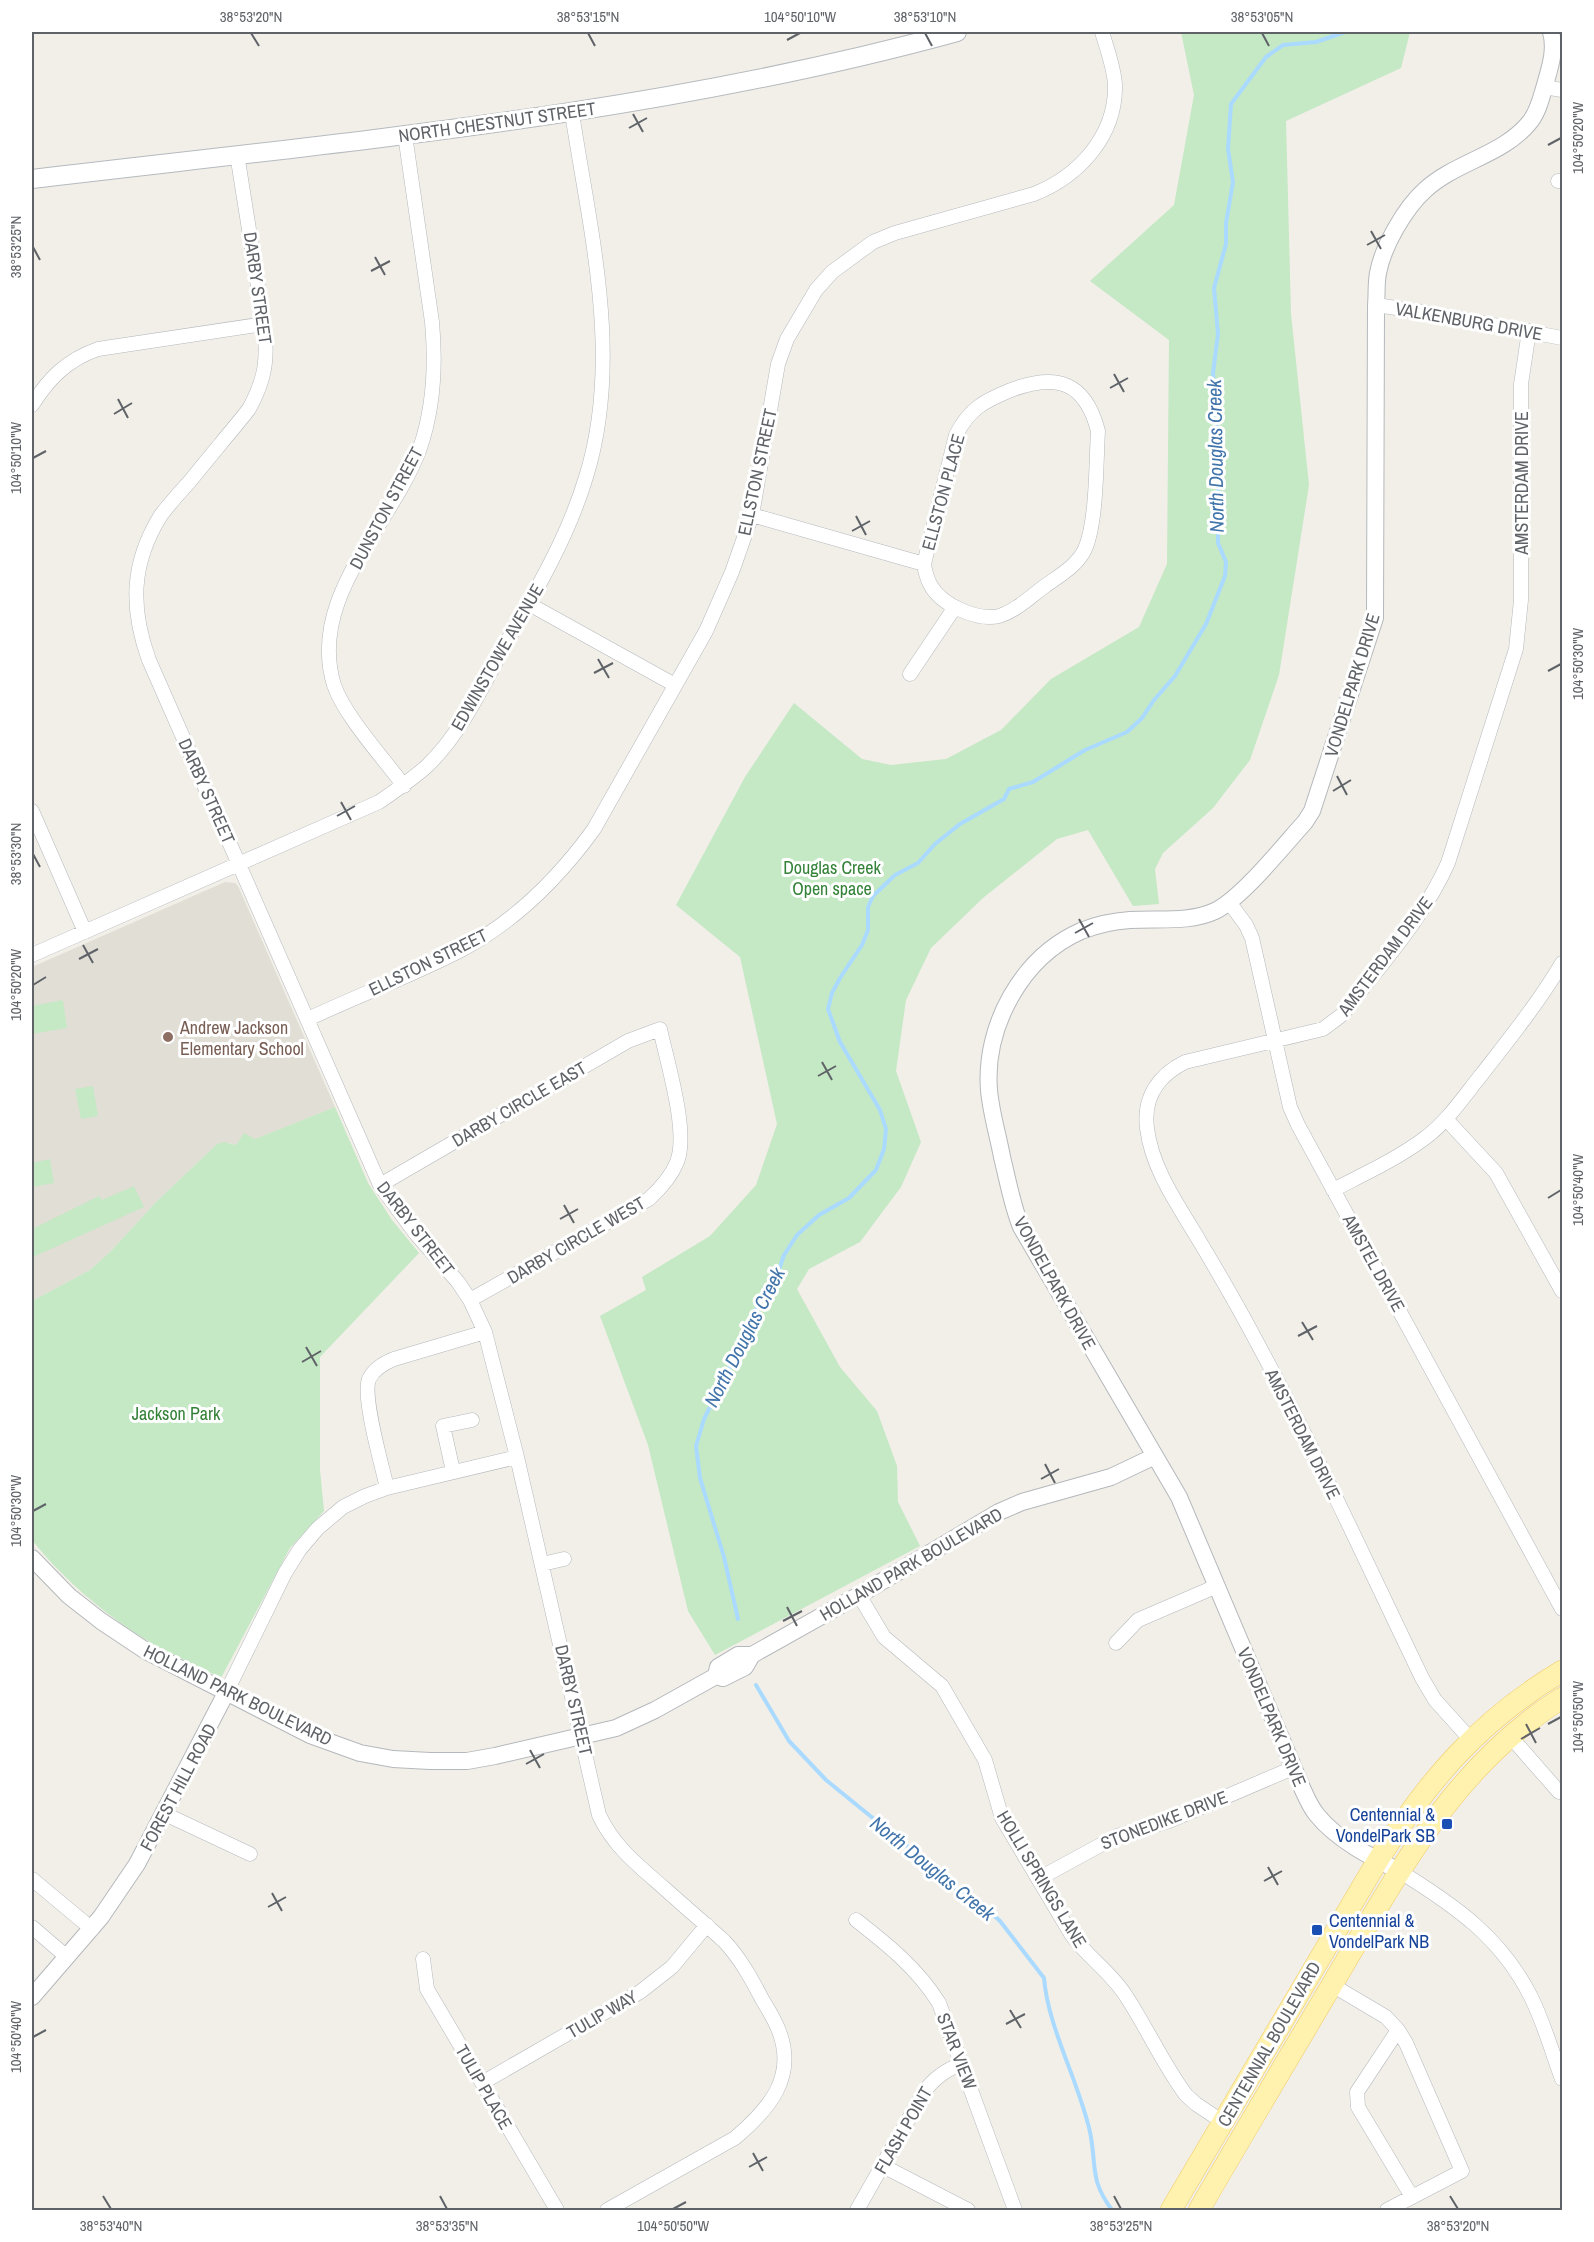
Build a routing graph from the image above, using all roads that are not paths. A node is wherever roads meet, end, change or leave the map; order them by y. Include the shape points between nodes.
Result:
1 (957, 32) edge
2 (1101, 32) edge
3 (1551, 32) edge
4 (1544, 87) junction
5 (1563, 90) edge
6 (572, 113) junction
7 (405, 135) junction
8 (237, 154) junction
9 (32, 179) edge
10 (1376, 305) junction
11 (264, 324) junction
12 (1528, 331) junction
13 (1563, 338) edge
14 (32, 405) edge
15 (752, 515) junction
16 (924, 564) junction
17 (529, 604) junction
18 (956, 607) junction
19 (910, 674) dead end
20 (675, 685) junction
21 (404, 786) junction
22 (32, 811) edge
23 (239, 864) junction
24 (1229, 902) junction
25 (85, 932) junction
26 (32, 955) edge
27 (1563, 963) edge
28 (308, 1019) junction
29 (660, 1029) joint
30 (1274, 1042) junction
31 (1446, 1119) junction
32 (380, 1185) junction
33 (1334, 1190) junction
34 (1563, 1291) edge
35 (470, 1300) junction
36 (485, 1332) junction
37 (472, 1420) dead end
38 (1155, 1456) junction
39 (517, 1457) junction
40 (453, 1471) junction
41 (387, 1488) junction
42 (32, 1558) edge
43 (564, 1559) dead end
44 (542, 1564) junction
45 (1217, 1586) junction
46 (859, 1595) junction
47 (1563, 1609) edge
48 (1116, 1643) dead end
49 (1563, 1671) edge
50 (226, 1694) junction
51 (1563, 1698) edge
52 (1510, 1736) junction
53 (583, 1737) junction
54 (1471, 1740) junction
55 (1293, 1768) junction
56 (1559, 1792) dead end
57 (165, 1814) junction
58 (250, 1854) dead end
59 (1378, 1860) junction
60 (1399, 1871) junction
61 (32, 1879) edge
62 (1038, 1880) junction
63 (856, 1920) dead end
64 (707, 1925) junction
65 (32, 1927) edge
66 (92, 1929) junction
67 (67, 1957) junction
68 (423, 1959) dead end
69 (1332, 1985) junction
70 (32, 1997) edge
71 (1398, 2030) junction
72 (962, 2063) junction
73 (1563, 2079) edge
74 (482, 2083) junction
75 (1223, 2122) junction
76 (882, 2166) junction
77 (1412, 2197) junction
78 (557, 2211) edge
79 (607, 2211) edge
80 (857, 2211) edge
81 (968, 2211) edge
82 (1014, 2211) edge
83 (1170, 2211) edge
84 (1199, 2211) edge
85 (1387, 2211) edge

1 - 6 main road, NORTH CHESTNUT STREET via 762,78
2 - 15 street, ELLSTON STREET via 1114,78 1111,116 1103,134 1074,172 1055,186 1034,194 873,242 832,272 816,290 787,339 778,364
3 - 4 street, VONDELPARK DRIVE via 1553,52
4 - 5 street
4 - 10 street, VONDELPARK DRIVE via 1531,122 1522,131 1439,180 1415,201 1384,254
6 - 7 main road, NORTH CHESTNUT STREET
6 - 17 street, EDWINSTOWE AVENUE via 596,272 603,380 597,433 586,476 572,517
7 - 8 main road, NORTH CHESTNUT STREET
7 - 21 street, DUNSTON STREET via 435,353 428,421 407,477 341,594 331,619 328,642 329,665 345,707
8 - 9 main road, NORTH CHESTNUT STREET
8 - 11 street, DARBY STREET
10 - 12 street, VALKENBURG DRIVE
10 - 24 street, VONDELPARK DRIVE via 1375,618 1312,811
11 - 14 street via 80,355 50,379
11 - 23 street, DARBY STREET via 267,352 258,393 162,514 147,541 136,585 141,638 149,660
12 - 13 street, VALKENBURG DRIVE
12 - 30 street, AMSTERDAM DRIVE via 1521,384 1521,600 1516,650 1448,863 1426,906 1343,1014 1323,1029
15 - 16 street, ELLSTON PLACE
15 - 20 street, ELLSTON STREET via 706,632
16 - 18 street, ELLSTON PLACE via 932,587
16 - 18 street, ELLSTON PLACE via 956,435 964,420 990,398 1024,385 1042,381 1075,390 1095,417 1098,431 1091,533 1084,551 1072,566 1011,611 986,617
17 - 20 street
17 - 21 street, EDWINSTOWE AVENUE via 459,726 428,766
18 - 19 street
20 - 28 street, ELLSTON STREET via 594,829 528,902 463,949
21 - 23 street, EDWINSTOWE AVENUE via 379,802
22 - 25 street
23 - 25 street, EDWINSTOWE AVENUE
23 - 28 street, DARBY STREET
24 - 30 street, AMSTEL DRIVE via 1252,938
24 - 38 street, VONDELPARK DRIVE via 1203,915 1105,924 1082,931 1046,954 1007,1002 989,1068 992,1109 1021,1227
25 - 26 street, EDWINSTOWE AVENUE
27 - 31 street
28 - 32 street, DARBY STREET
29 - 32 street, DARBY CIRCLE EAST via 628,1041
29 - 35 street, DARBY CIRCLE WEST via 681,1141 678,1161 670,1176 649,1199
30 - 33 street, AMSTEL DRIVE via 1290,1107
30 - 54 street, AMSTERDAM DRIVE via 1185,1062 1160,1078 1152,1090 1146,1125 1155,1163 1260,1349 1422,1678 1435,1700
31 - 33 street via 1398,1156
31 - 34 street via 1496,1173
32 - 35 street, DARBY STREET
33 - 47 street, AMSTEL DRIVE
35 - 36 street, DARBY STREET
36 - 39 street, DARBY STREET
36 - 41 street via 394,1359 370,1376 367,1394
37 - 40 street via 443,1426
38 - 45 street, VONDELPARK DRIVE via 1179,1497
38 - 46 street, HOLLAND PARK BOULEVARD via 1111,1477 999,1512
39 - 40 street, FOREST HILL ROAD
39 - 44 street, DARBY STREET
40 - 41 street, FOREST HILL ROAD
41 - 50 street, FOREST HILL ROAD via 343,1507 300,1549
42 - 50 street, HOLLAND PARK BOULEVARD via 69,1596 101,1621 146,1651
43 - 44 street
44 - 53 street, DARBY STREET
45 - 48 street via 1138,1620
45 - 55 street, VONDELPARK DRIVE
46 - 53 street, HOLLAND PARK BOULEVARD via 752,1655 745,1667 723,1678 716,1676 636,1720
46 - 62 street, HOLLI SPRINGS LANE via 885,1637 942,1686 985,1760 1002,1818
49 - 54 main road, CENTENNIAL BOULEVARD via 1512,1704
50 - 53 street, HOLLAND PARK BOULEVARD via 310,1735 360,1753 393,1759 467,1761
50 - 57 street, FOREST HILL ROAD
51 - 52 main road, CENTENNIAL BOULEVARD
52 - 56 street
52 - 60 main road, CENTENNIAL BOULEVARD via 1475,1769
53 - 64 street, DARBY STREET via 599,1815 610,1836 627,1856
54 - 59 main road, CENTENNIAL BOULEVARD via 1415,1804
55 - 59 street, VONDELPARK DRIVE via 1316,1814
55 - 62 street, STONEDIKE DRIVE via 1177,1818 1117,1836
57 - 58 street
57 - 66 street, FOREST HILL ROAD via 137,1864
59 - 60 street, VONDELPARK DRIVE
59 - 75 main road, CENTENNIAL BOULEVARD
60 - 69 main road, CENTENNIAL BOULEVARD
60 - 73 street, VONDELPARK DRIVE via 1460,1911 1499,1949 1529,1995
61 - 66 street
62 - 75 street, HOLLI SPRINGS LANE via 1080,1946 1126,1996 1186,2095
63 - 72 street, STAR VIEW via 920,1975 939,2003
64 - 74 street, TULIP WAY via 672,1967 640,1992
64 - 79 street, DARBY STREET via 736,1954 779,2030 784,2064 780,2083 772,2101 735,2138
65 - 67 street
66 - 67 street, FOREST HILL ROAD
67 - 70 street, FOREST HILL ROAD
68 - 74 street, TULIP PLACE via 427,1989
69 - 71 street via 1386,2017
69 - 84 main road, CENTENNIAL BOULEVARD
71 - 77 street via 1357,2092 1356,2100
71 - 77 street via 1462,2171
72 - 76 street, FLASH POINT via 933,2079
72 - 82 street, STAR VIEW
74 - 78 street, TULIP PLACE
75 - 83 main road, CENTENNIAL BOULEVARD
76 - 80 street, FLASH POINT
76 - 81 street
77 - 85 street

